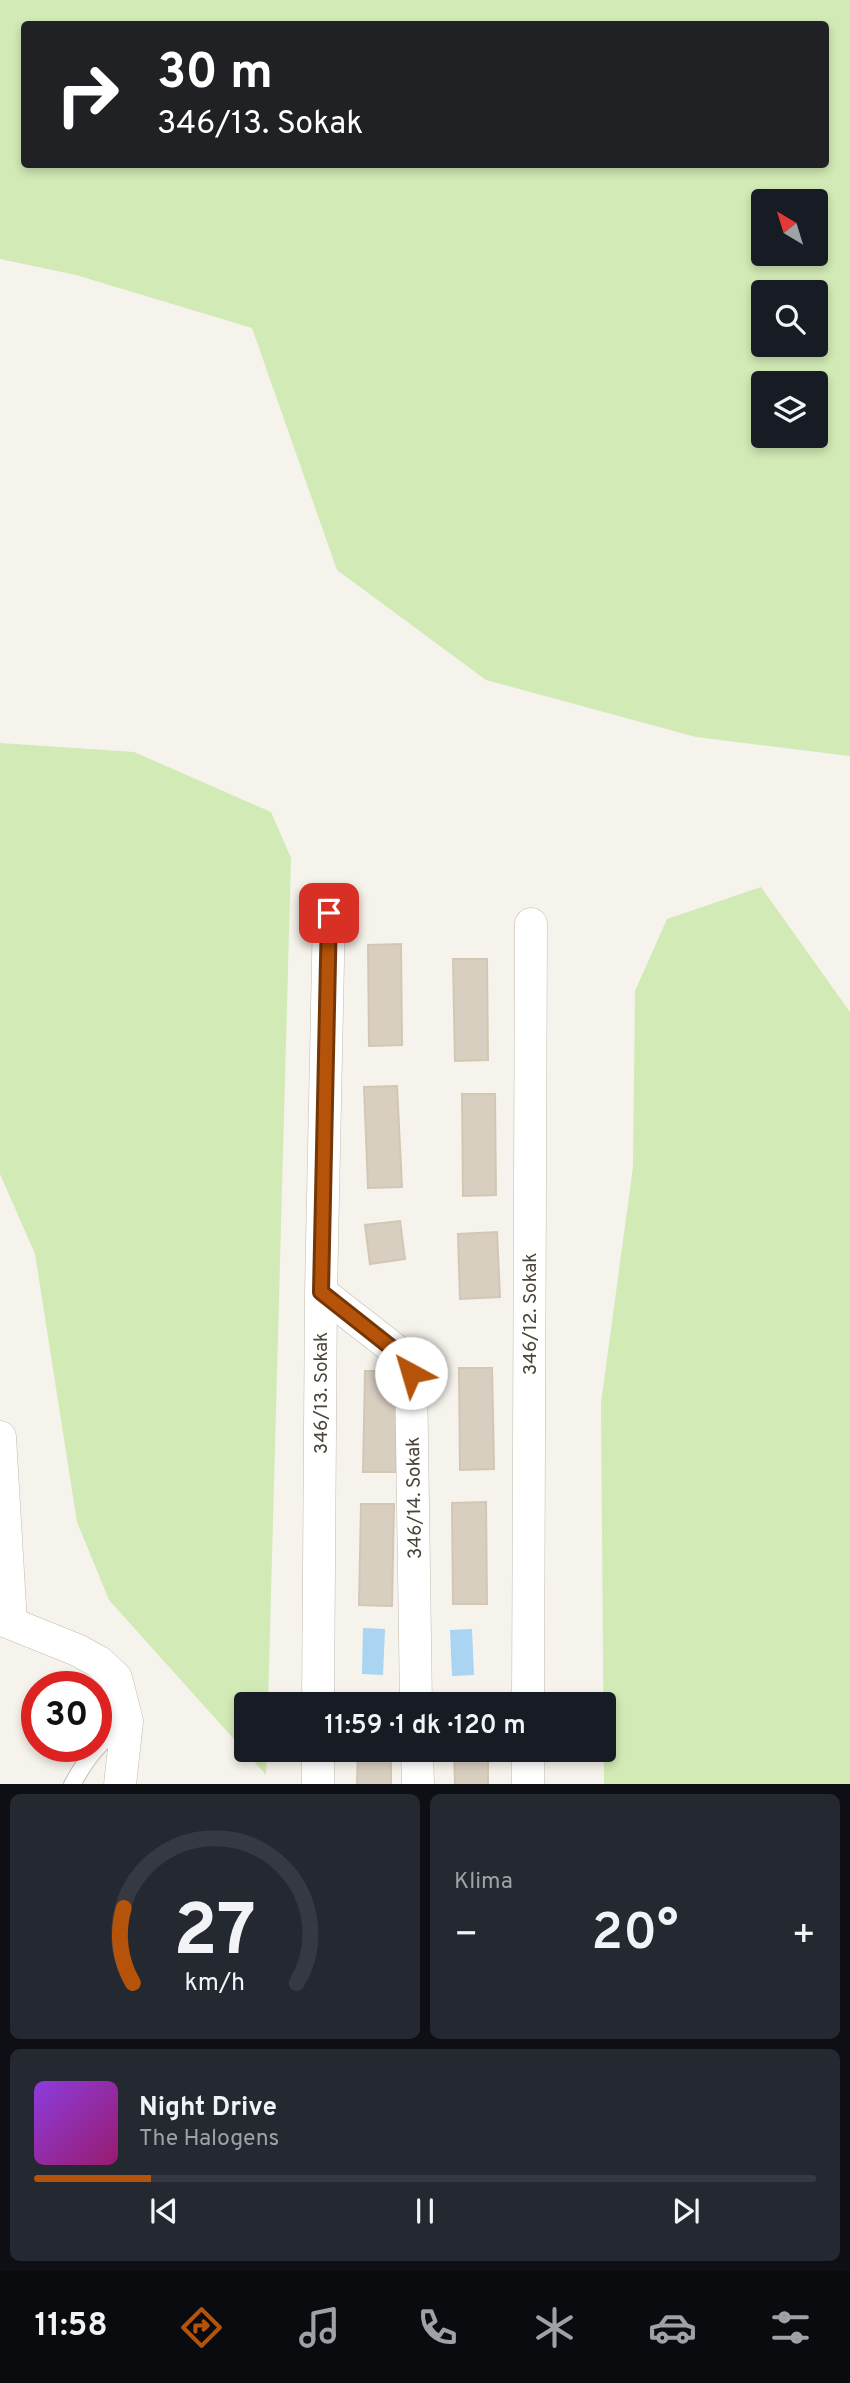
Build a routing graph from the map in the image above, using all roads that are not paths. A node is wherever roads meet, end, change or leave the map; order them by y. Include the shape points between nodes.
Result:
1 (329, 913) dead end
2 (531, 924) dead end
3 (321, 1292) junction
4 (0, 1437) edge
5 (6, 1621) edge
6 (318, 1692) edge
7 (416, 1692) edge
8 (528, 1692) edge
9 (127, 1721) junction
10 (318, 1762) edge
11 (417, 1762) edge
12 (528, 1762) edge
13 (72, 1784) edge
14 (120, 1784) edge
15 (318, 1784) edge
16 (418, 1784) edge
17 (528, 1784) edge

1 - 3 street, 346/13. Sokak
2 - 8 street, 346/12. Sokak
3 - 6 street, 346/13. Sokak
3 - 7 street, 346/14. Sokak via 402,1356 411,1373
4 - 5 street
5 - 9 street via 99,1662 116,1678
9 - 13 lane via 86,1758
9 - 14 street
10 - 15 street
11 - 16 street
12 - 17 street

